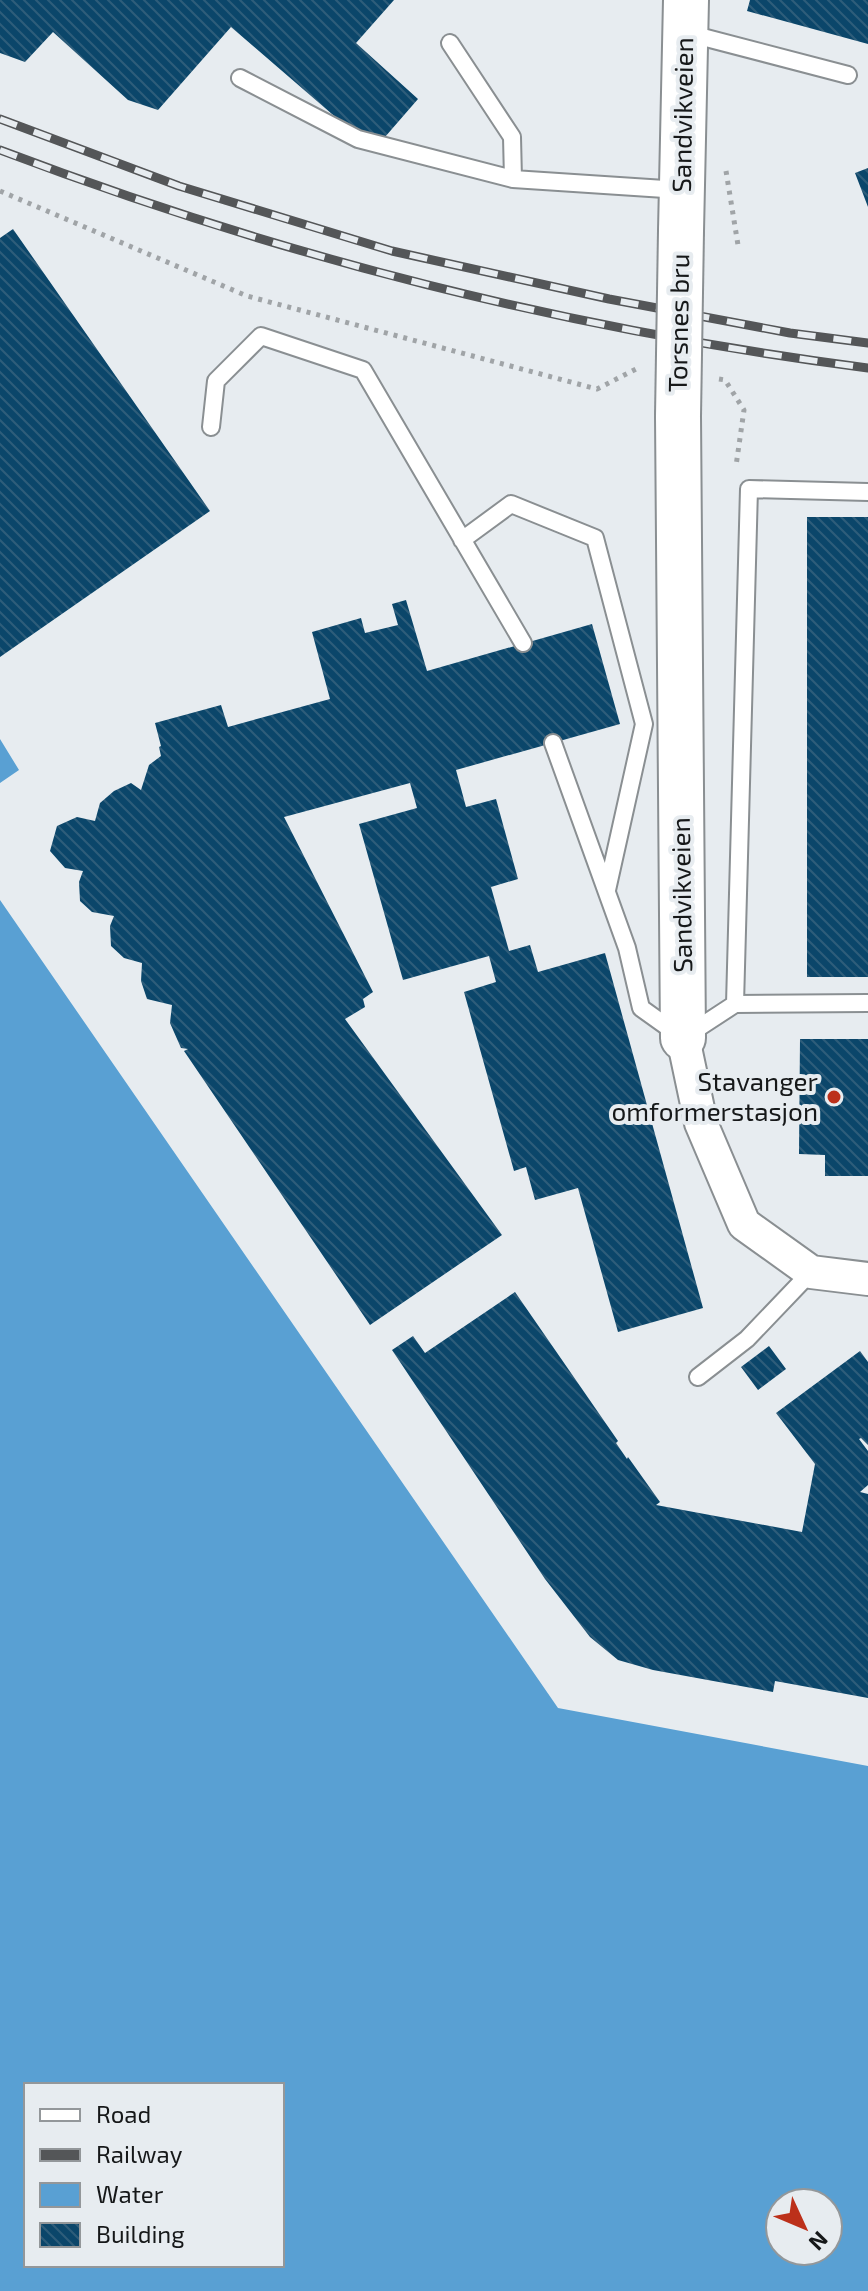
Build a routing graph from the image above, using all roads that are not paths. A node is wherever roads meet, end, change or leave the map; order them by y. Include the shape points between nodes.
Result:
1 (686, 16) edge
2 (450, 43) dead end
3 (848, 75) dead end
4 (240, 78) dead end
5 (513, 179) junction
6 (681, 210) junction
7 (678, 416) joint
8 (211, 427) dead end
9 (868, 492) edge
10 (462, 540) junction
11 (523, 643) dead end
12 (553, 743) dead end
13 (607, 892) junction
14 (868, 1003) edge
15 (735, 1004) junction
16 (683, 1038) junction
17 (811, 1272) junction
18 (868, 1279) edge
19 (698, 1377) dead end

1 - 3 lane
1 - 6 street, Sandvikveien
2 - 5 lane via 512,137
4 - 5 lane via 358,139
5 - 6 lane
6 - 7 street, Torsnes bru, bridge
7 - 16 street, Sandvikveien
8 - 10 lane via 216,381 261,336 363,370
9 - 15 lane via 749,489
10 - 11 lane
10 - 13 lane via 511,504 595,538 644,724
12 - 13 lane
13 - 16 lane via 641,1008
14 - 15 lane
15 - 16 lane
16 - 17 street, Sandvikveien via 701,1123 744,1224
17 - 18 street, Sandvikveien
17 - 19 lane via 747,1339

